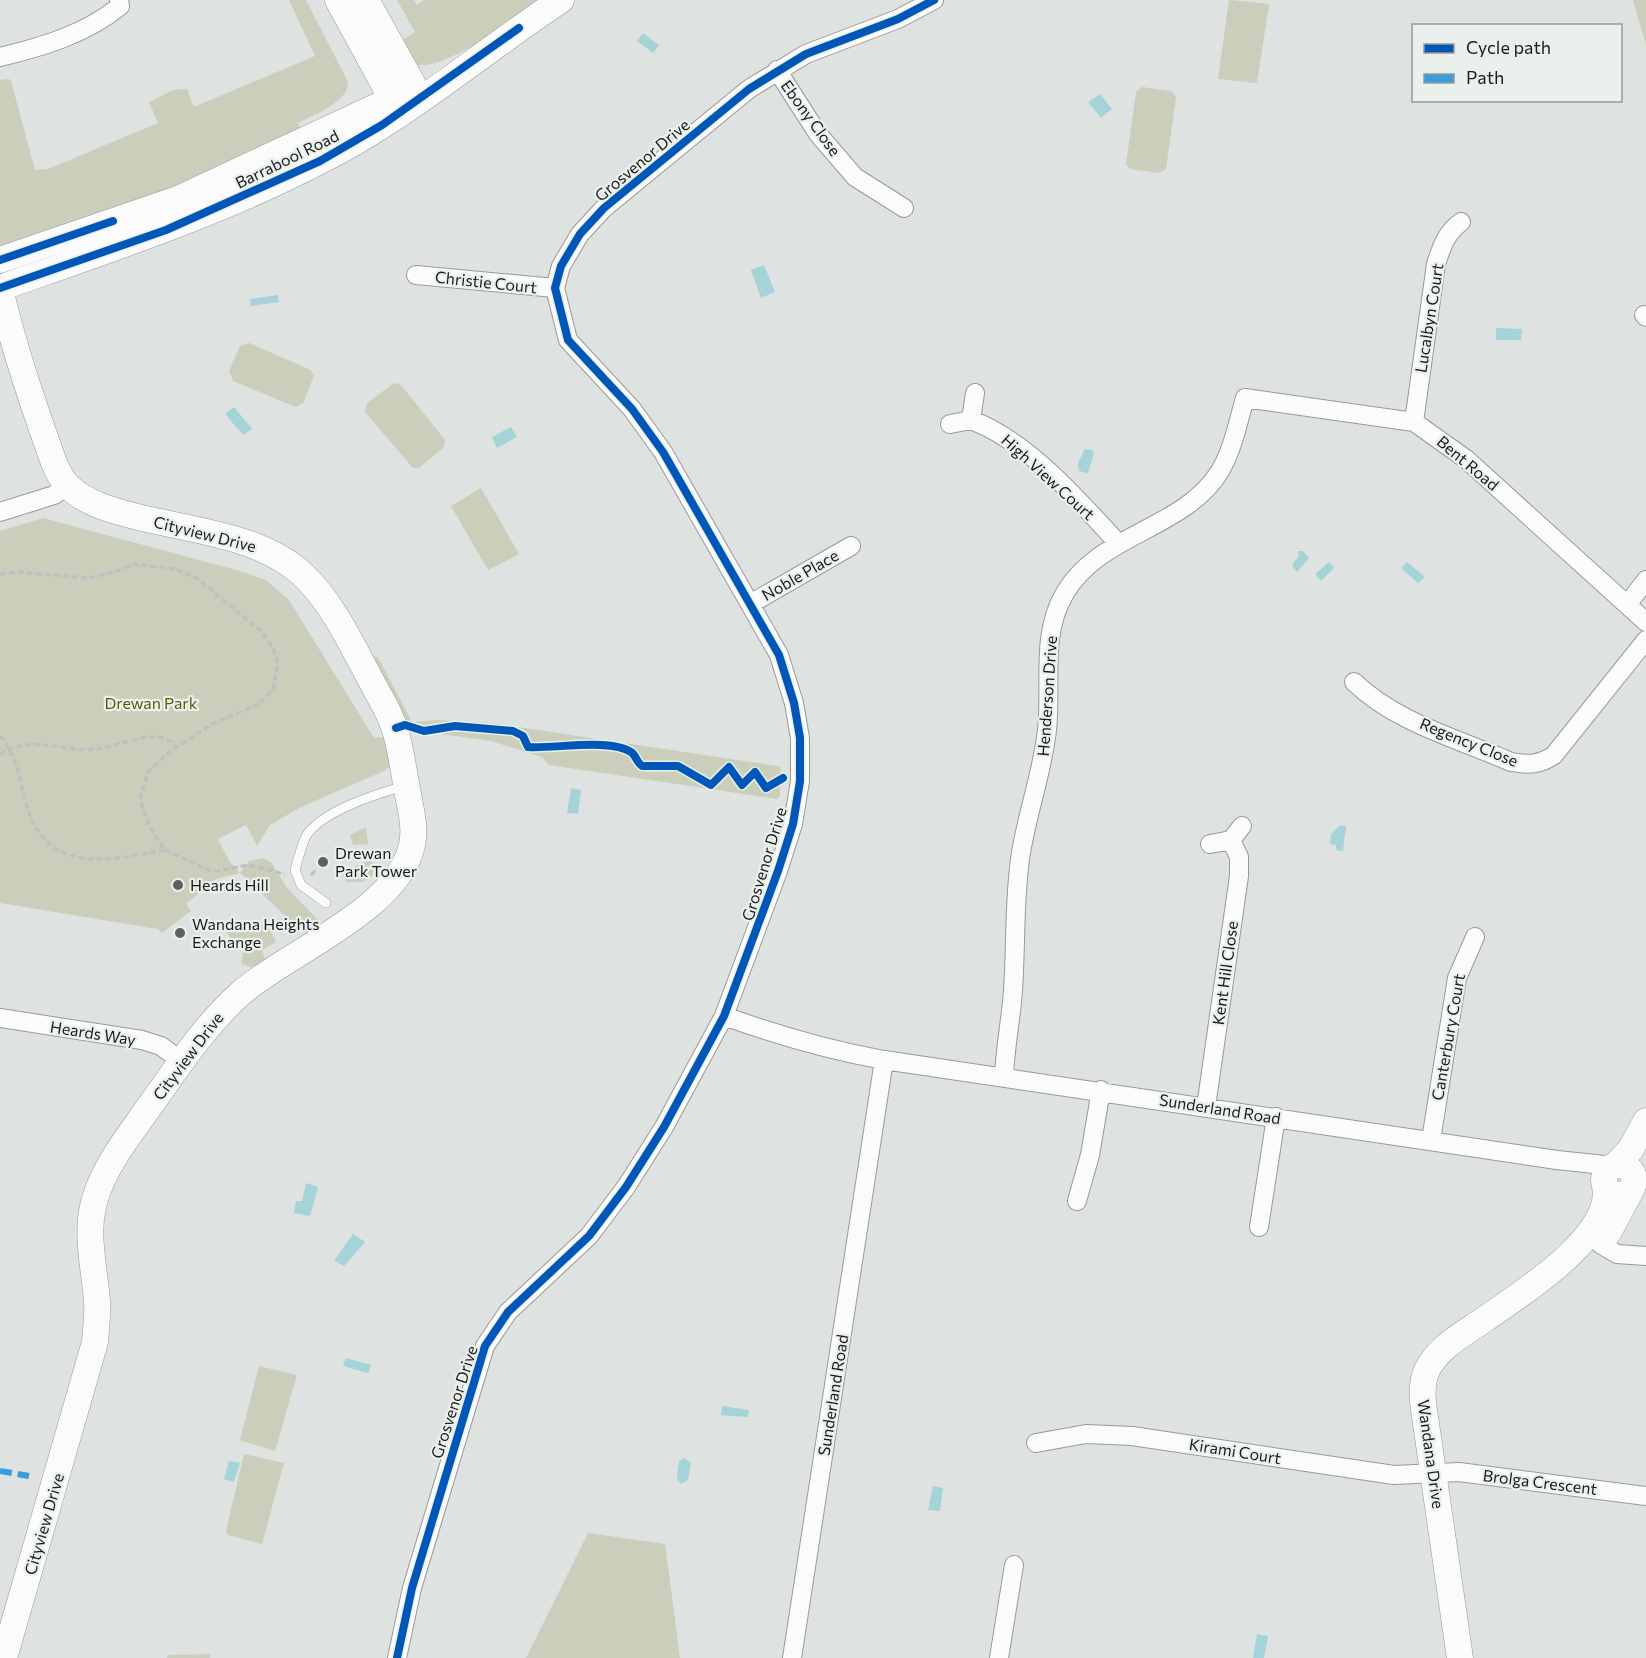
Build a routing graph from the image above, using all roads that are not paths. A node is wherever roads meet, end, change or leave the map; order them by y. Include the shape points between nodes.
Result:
1 (338, 0) edge
2 (366, 0) edge
3 (561, 0) edge
4 (934, 0) edge
5 (119, 3) edge
6 (0, 57) edge
7 (777, 70) junction
8 (406, 97) junction
9 (904, 208) dead end
10 (1461, 222) dead end
11 (0, 260) edge
12 (416, 275) dead end
13 (0, 288) edge
14 (555, 288) junction
15 (5, 332) edge
16 (975, 393) dead end
17 (1245, 398) joint
18 (971, 420) junction
19 (1414, 422) junction
20 (950, 424) dead end
21 (67, 486) junction
22 (0, 512) edge
23 (1118, 543) junction
24 (850, 546) dead end
25 (1646, 580) edge
26 (750, 604) junction
27 (1627, 605) junction
28 (1646, 622) edge
29 (1646, 639) edge
30 (1354, 682) dead end
31 (406, 786) junction
32 (1210, 844) dead end
33 (326, 903) dead end
34 (1474, 937) dead end
35 (724, 1016) junction
36 (0, 1018) edge
37 (884, 1060) junction
38 (181, 1061) junction
39 (1004, 1077) junction
40 (1101, 1090) junction
41 (1206, 1107) junction
42 (1276, 1117) junction
43 (1646, 1121) edge
44 (1431, 1140) junction
45 (1646, 1147) edge
46 (1610, 1175) junction
47 (1633, 1186) junction
48 (1077, 1201) dead end
49 (1259, 1227) dead end
50 (1601, 1235) junction
51 (1646, 1254) edge
52 (1036, 1443) dead end
53 (1434, 1474) junction
54 (1646, 1496) edge
55 (1014, 1565) dead end
56 (4, 1658) edge
57 (397, 1658) edge
58 (792, 1658) edge
59 (999, 1658) edge
60 (1460, 1658) edge

1 - 8 street
2 - 8 street
3 - 8 street, Barrabool Road
4 - 7 street, Grosvenor Drive
5 - 6 street via 105,19 69,36
7 - 9 street, Ebony Close via 818,134 855,177
7 - 14 street, Grosvenor Drive via 749,88 604,208 567,254
8 - 11 street, Barrabool Road via 178,199
8 - 13 street, Barrabool Road via 320,161 166,230
10 - 19 street, Lucalbyn Court via 1450,230 1437,264
12 - 14 street, Christie Court
13 - 15 street
14 - 26 street, Grosvenor Drive via 568,340 632,409 663,452
15 - 21 street
16 - 18 street
17 - 19 street, Bent Road
17 - 23 street, Henderson Drive via 1229,454 1211,483 1174,512
18 - 20 street
18 - 23 street, High View Court via 1009,438
19 - 27 street, Bent Road via 1449,444
21 - 22 street via 54,495
21 - 31 street, Cityview Drive via 113,511 250,543 277,555 302,573 329,609 396,728
23 - 39 street, Henderson Drive via 1094,560 1066,590 1049,638 1047,730 1021,856
24 - 26 street, Noble Place
25 - 27 street
26 - 35 street, Grosvenor Drive via 779,655 794,703 800,738 800,781 793,824 778,871
27 - 28 street, Bent Road
29 - 30 street, Regency Close via 1554,755 1542,763 1511,762 1391,711
31 - 33 lane via 368,796 317,825 306,836 295,870 301,885
31 - 38 street, Cityview Drive via 413,824 412,845 394,881 350,919 244,990
32 - 41 street, Kent Hill Close via 1236,833 1239,876
34 - 44 street, Canterbury Court via 1457,978
35 - 37 street, Sunderland Road via 830,1050
35 - 57 street, Grosvenor Drive via 664,1127 626,1187 589,1236 508,1312 485,1346 412,1588
36 - 38 street, Heards Way via 142,1040 161,1046
37 - 39 street, Sunderland Road
37 - 58 street, Sunderland Road
38 - 56 street, Cityview Drive via 116,1155 90,1216 97,1303 95,1342
39 - 40 street, Sunderland Road
40 - 41 street, Sunderland Road
40 - 48 street
41 - 42 street, Sunderland Road
42 - 44 street, Sunderland Road
42 - 49 street
43 - 46 street via 1631,1149
44 - 46 street, Sunderland Road via 1557,1161
45 - 47 street, Wandana Drive
46 - 47 street via 1628,1167 1634,1174
46 - 50 street, Wandana Drive
47 - 50 street, Wandana Drive
50 - 51 street
50 - 53 street, Wandana Drive via 1576,1262 1521,1294 1448,1346 1427,1370 1422,1397
52 - 53 street, Kirami Court via 1086,1434 1132,1436 1394,1475
53 - 54 street, Brolga Crescent via 1459,1472
53 - 60 street, Wandana Drive
55 - 59 street

